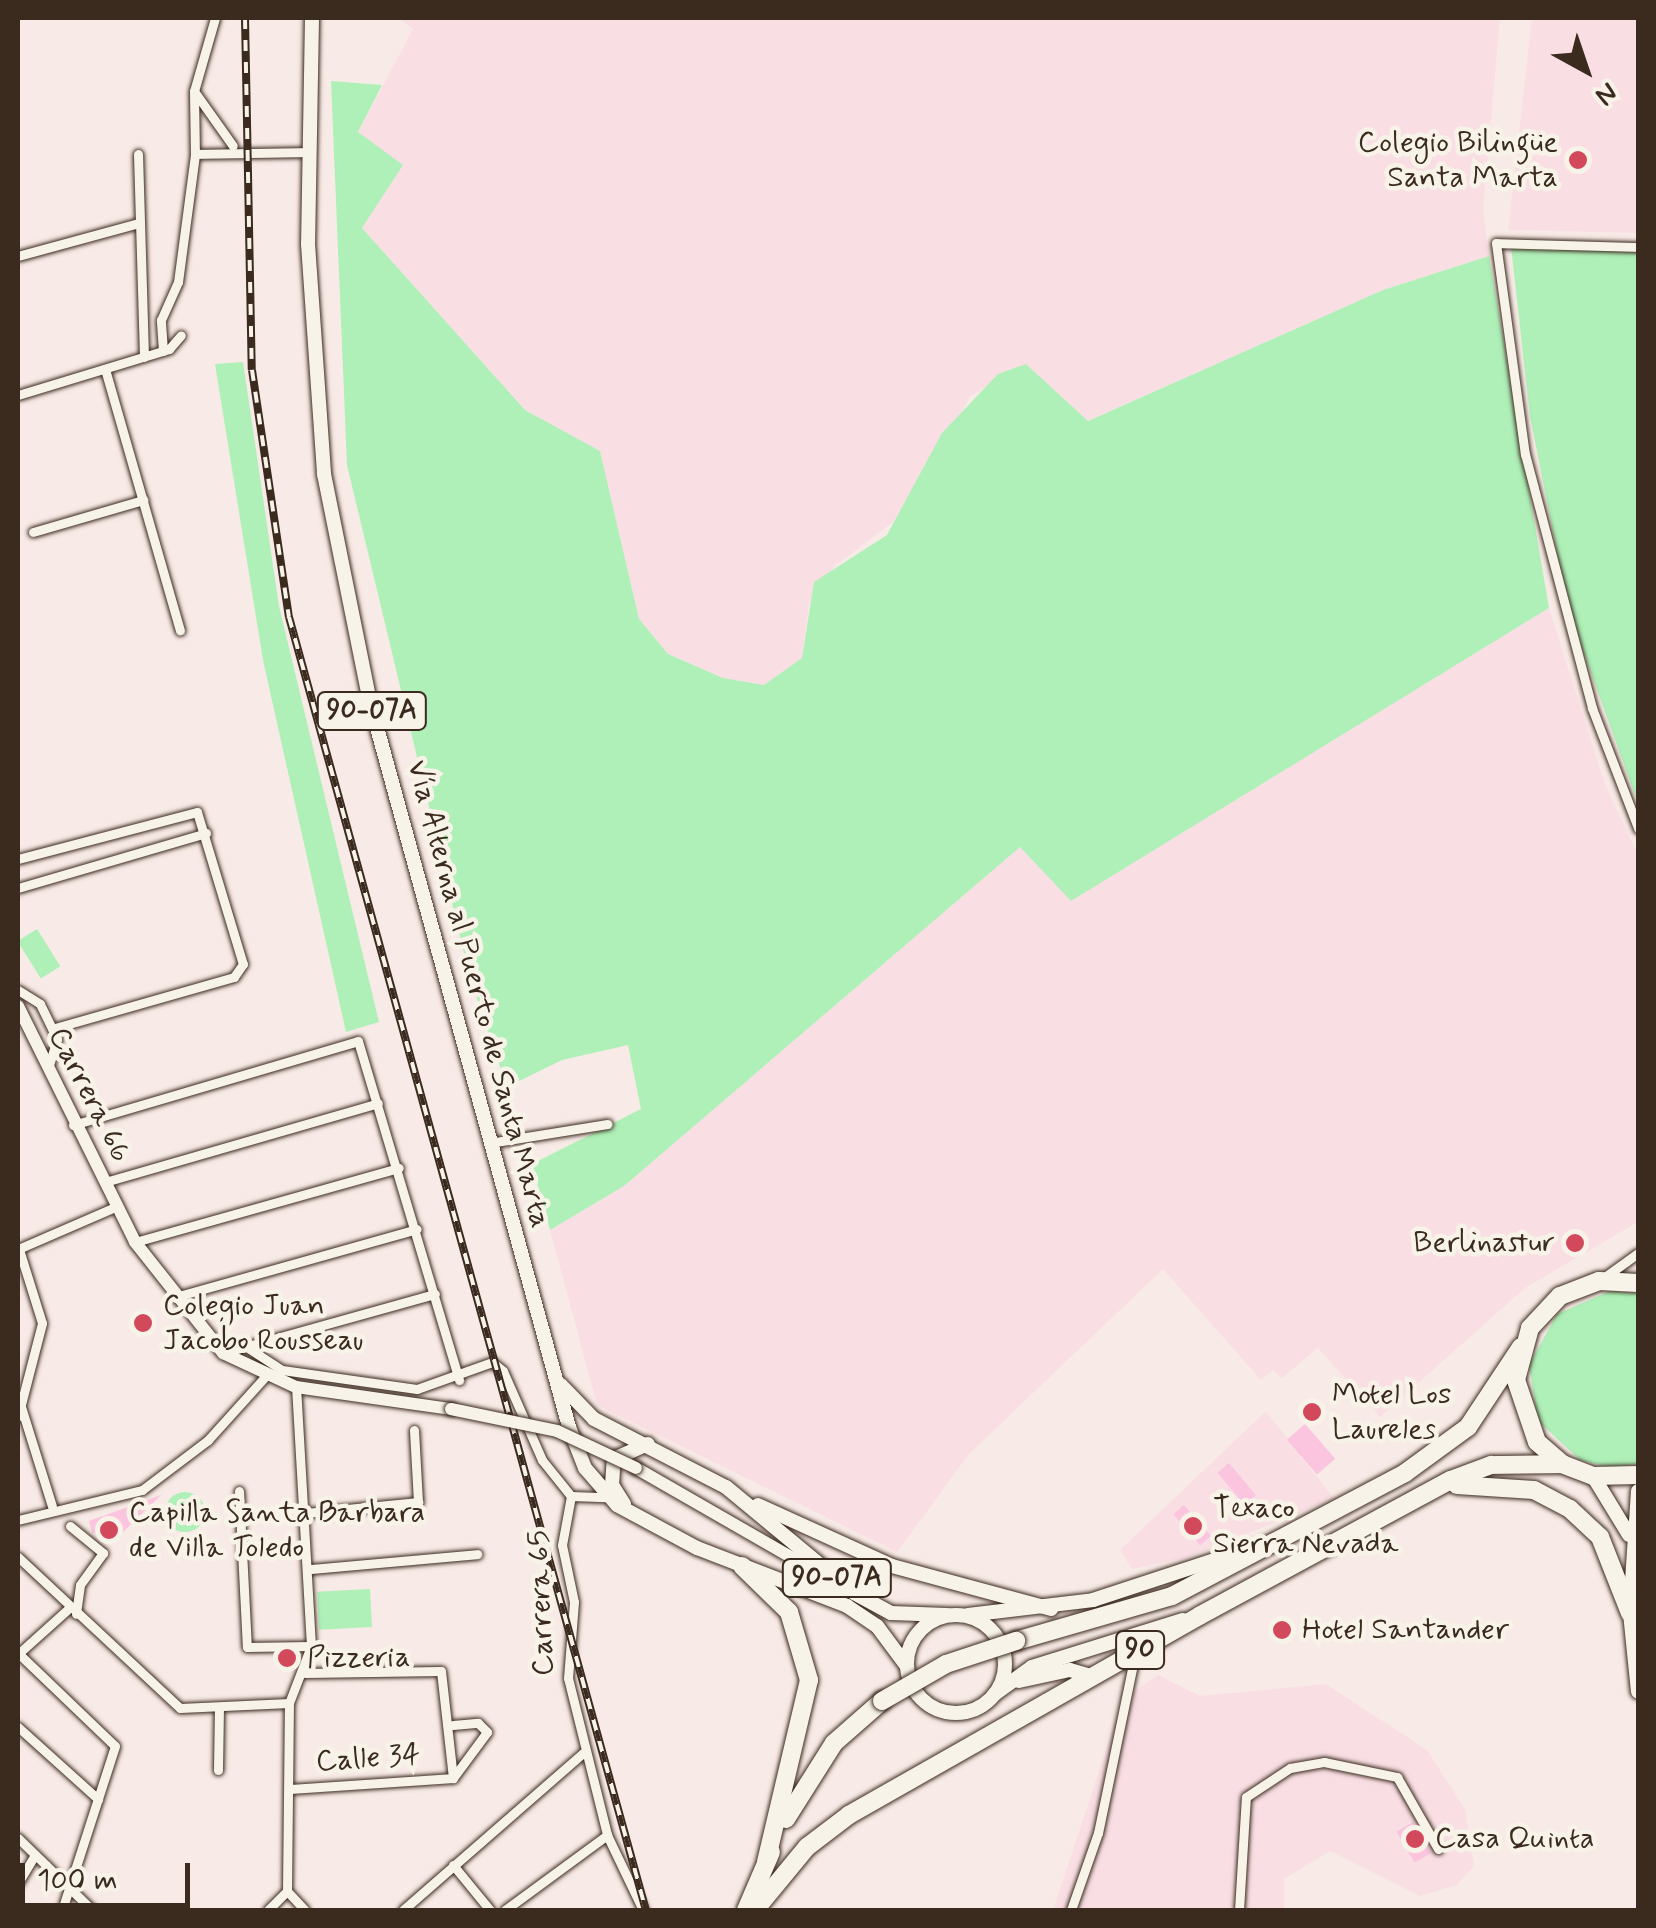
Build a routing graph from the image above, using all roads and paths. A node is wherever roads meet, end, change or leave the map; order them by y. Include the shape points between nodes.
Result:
1 (215, 18) edge
2 (312, 18) edge
3 (194, 90) junction
4 (233, 146) junction
5 (308, 152) junction
6 (138, 154) dead end
7 (195, 154) junction
8 (140, 223) junction
9 (1638, 247) edge
10 (18, 256) edge
11 (182, 335) dead end
12 (163, 351) junction
13 (144, 356) junction
14 (105, 369) junction
15 (18, 396) edge
16 (143, 500) junction
17 (33, 532) dead end
18 (180, 630) dead end
19 (1638, 828) edge
20 (206, 832) junction
21 (18, 859) edge
22 (18, 888) edge
23 (18, 990) edge
24 (18, 1006) edge
25 (52, 1030) junction
26 (46, 1072) junction
27 (378, 1103) junction
28 (73, 1124) junction
29 (607, 1124) dead end
30 (489, 1143) junction
31 (399, 1168) junction
32 (105, 1182) junction
33 (116, 1206) junction
34 (418, 1230) junction
35 (135, 1242) junction
36 (18, 1249) edge
37 (1638, 1253) edge
38 (1600, 1281) junction
39 (1638, 1282) edge
40 (435, 1294) junction
41 (174, 1298) junction
42 (245, 1346) junction
43 (1521, 1347) junction
44 (223, 1352) junction
45 (265, 1378) junction
46 (460, 1380) junction
47 (561, 1385) junction
48 (296, 1388) junction
49 (18, 1397) edge
50 (21, 1415) edge
51 (414, 1430) dead end
52 (654, 1444) junction
53 (1562, 1464) junction
54 (1638, 1475) edge
55 (1593, 1476) junction
56 (239, 1491) dead end
57 (1638, 1491) edge
58 (570, 1496) junction
59 (609, 1498) junction
60 (744, 1499) junction
61 (1414, 1501) junction
62 (52, 1506) junction
63 (306, 1513) junction
64 (638, 1519) junction
65 (18, 1520) edge
66 (70, 1526) dead end
67 (1630, 1538) junction
68 (1282, 1544) junction
69 (477, 1554) dead end
70 (18, 1558) edge
71 (742, 1566) junction
72 (310, 1569) junction
73 (850, 1599) junction
74 (1050, 1609) junction
75 (72, 1611) junction
76 (1630, 1612) junction
77 (948, 1615) junction
78 (968, 1616) junction
79 (1200, 1616) junction
80 (311, 1646) junction
81 (18, 1653) edge
82 (1136, 1653) junction
83 (906, 1665) junction
84 (305, 1673) junction
85 (1094, 1677) junction
86 (1013, 1682) junction
87 (1638, 1692) edge
88 (995, 1694) junction
89 (289, 1703) junction
90 (219, 1709) junction
91 (453, 1726) junction
92 (18, 1727) edge
93 (583, 1753) junction
94 (218, 1770) dead end
95 (453, 1778) junction
96 (291, 1789) junction
97 (98, 1799) junction
98 (608, 1835) junction
99 (18, 1838) edge
100 (1438, 1849) dead end
101 (35, 1855) junction
102 (766, 1862) junction
103 (453, 1865) junction
104 (18, 1883) edge
105 (70, 1888) junction
106 (287, 1891) junction
107 (62, 1910) edge
108 (92, 1910) edge
109 (268, 1910) edge
110 (305, 1910) edge
111 (403, 1910) edge
112 (490, 1910) edge
113 (506, 1910) edge
114 (643, 1910) edge
115 (746, 1910) edge
116 (755, 1910) edge
117 (1072, 1910) edge
118 (1239, 1910) edge

1 - 3 street
2 - 5 main road, Vía Alterna al Puerto de Santa Marta / 90-07A
3 - 4 street
3 - 7 street
4 - 5 street
4 - 7 street
5 - 30 main road, Vía Alterna al Puerto de Santa Marta / 90-07A via 324,474 370,702
6 - 8 street
7 - 12 street
8 - 10 street
8 - 13 street
9 - 19 street via 1496,243 1526,454 1592,708
11 - 12 street
12 - 13 street
13 - 14 street
14 - 15 street
14 - 16 street
16 - 17 street
16 - 18 street
20 - 21 street via 192,811
20 - 22 street
20 - 25 street via 241,971
23 - 25 street via 37,1000
24 - 26 street, Carrera 66
25 - 26 street via 58,1046
26 - 28 street, Carrera 66
27 - 28 street via 358,1041
27 - 31 street
27 - 32 street
28 - 32 street, Carrera 66
29 - 30 street
30 - 47 main road, Vía Alterna al Puerto de Santa Marta / 90-07A
31 - 34 street
31 - 35 street
32 - 33 street, Carrera 66
33 - 35 street, Carrera 66
33 - 36 street
34 - 40 street
34 - 41 street
35 - 41 street, Carrera 66
36 - 50 street via 42,1323
37 - 38 street
38 - 39 highway, 90
38 - 43 highway, 90 via 1560,1296
40 - 42 street
40 - 46 street
41 - 44 street, Carrera 66
42 - 44 street
42 - 46 street via 282,1370 344,1382 417,1389
43 - 53 highway via 1521,1413
43 - 68 highway, 90 via 1489,1401 1437,1453
44 - 45 street, Carrera 66
45 - 48 street, Carrera 66
45 - 62 street via 195,1452 142,1490
46 - 58 street, Carrera 65 via 498,1365 519,1417
47 - 52 main road, Vía Alterna al Puerto de Santa Marta / 90-07A via 594,1419
47 - 59 main road, Vía Alterna al Puerto de Santa Marta / 90-07A via 585,1468
48 - 63 street
48 - 73 street, Carrera 66, bridge via 557,1431 636,1468
49 - 50 street
50 - 62 street
51 - 63 street via 418,1502
52 - 60 main road, Vía Alterna al Puerto de Santa Marta / 90-07A
52 - 64 main road via 622,1450 610,1472
53 - 55 highway, 90
53 - 61 highway, 90 via 1491,1466
54 - 55 highway, 90
55 - 67 main road
56 - 80 street via 248,1647
57 - 67 main road
58 - 59 street
58 - 93 street, Carrera 65 via 562,1545 574,1602 565,1655
59 - 64 main road, Vía Alterna al Puerto de Santa Marta / 90-07A
60 - 73 main road, Vía Alterna al Puerto de Santa Marta / 90-07A
60 - 74 main road via 892,1566
61 - 76 highway via 1453,1486 1534,1490 1600,1537
61 - 79 highway, 90
62 - 65 street
63 - 72 street
64 - 71 main road, Vía Alterna al Puerto de Santa Marta / 90-07A
66 - 75 street via 103,1553 80,1585
67 - 76 main road
68 - 74 main road
68 - 102 highway, 90, bridge via 1172,1596 946,1664 882,1701 812,1773
69 - 72 street
70 - 75 street
71 - 73 main road, Vía Alterna al Puerto de Santa Marta / 90-07A
71 - 102 highway via 789,1612 809,1680
72 - 80 street
73 - 77 main road, Vía Alterna al Puerto de Santa Marta / 90-07A via 891,1613
73 - 83 main road, Vía Alterna al Puerto de Santa Marta / 90-07A
74 - 78 main road
75 - 81 street
75 - 90 street via 172,1704
76 - 87 main road
77 - 78 main road
77 - 83 main road via 922,1627
78 - 88 main road via 1002,1647
79 - 82 highway, 90
79 - 86 main road via 1070,1653
80 - 84 street
81 - 97 street via 115,1746
82 - 85 highway, 90
82 - 117 street
83 - 88 main road via 916,1694 940,1711 970,1711
84 - 89 street
84 - 91 street, Calle 34 via 436,1670
85 - 86 main road via 1070,1670
85 - 116 highway, 90 via 838,1822
86 - 88 main road
89 - 90 street
89 - 96 street
90 - 94 street
91 - 95 street, Calle 34
91 - 95 street via 478,1722 487,1732
92 - 97 street
93 - 98 street, Carrera 65
93 - 103 street
95 - 96 street, Calle 34
96 - 106 street
97 - 105 street
98 - 113 street
98 - 114 street, Carrera 65
99 - 101 street
100 - 118 street via 1397,1777 1324,1762 1290,1768 1246,1797
101 - 104 street
101 - 105 street
102 - 115 highway, 90
103 - 111 street
103 - 112 street
105 - 107 street
105 - 108 street
106 - 109 street
106 - 110 street

